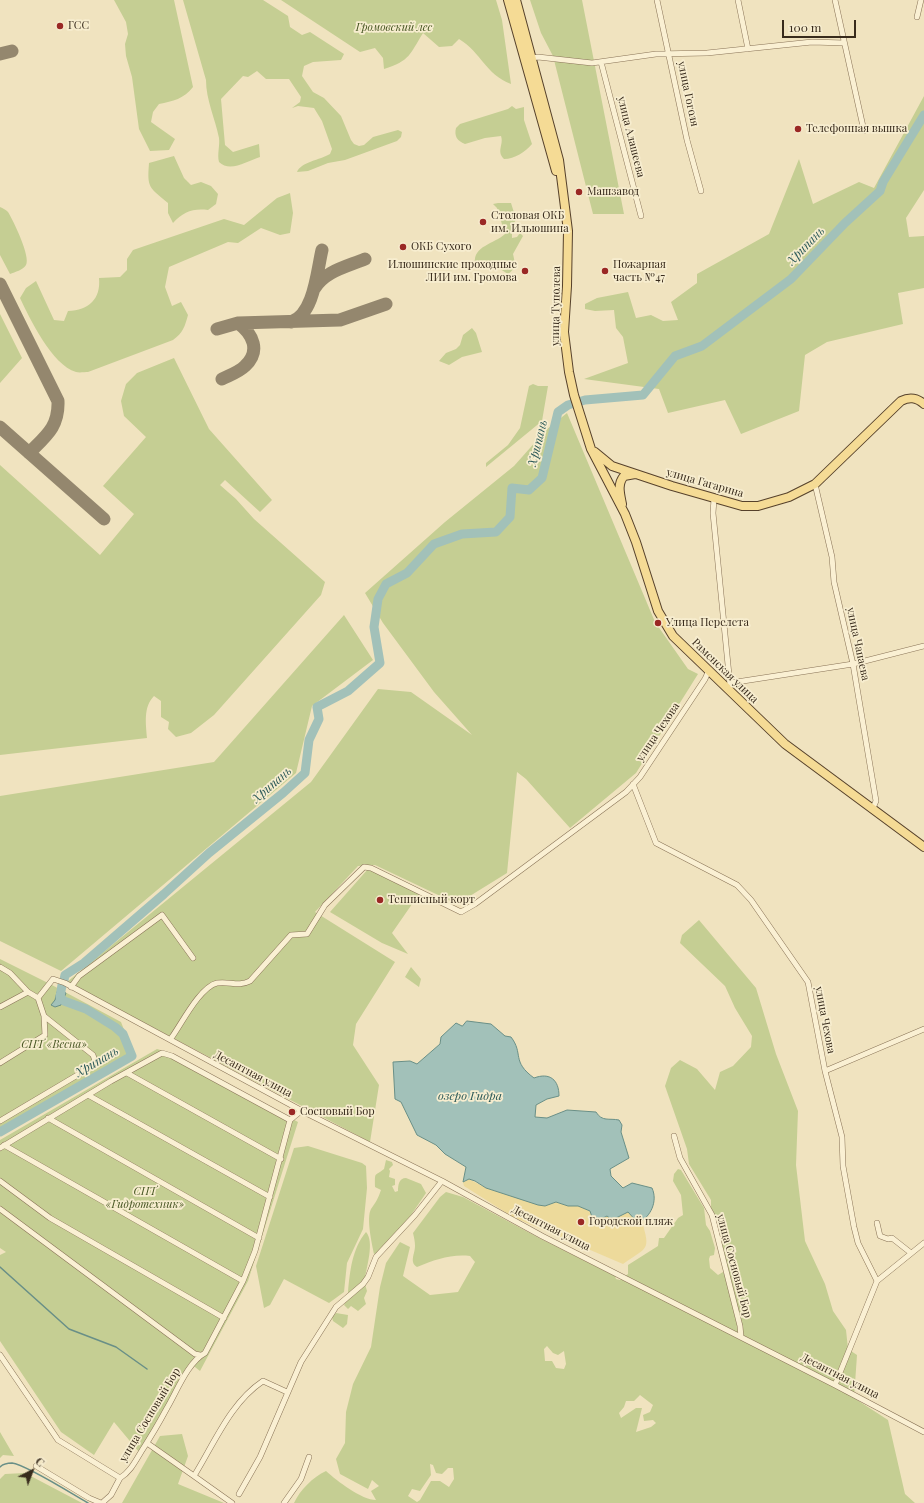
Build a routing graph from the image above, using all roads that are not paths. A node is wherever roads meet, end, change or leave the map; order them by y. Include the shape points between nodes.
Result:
1 (508, 0) edge
2 (516, 0) edge
3 (657, 0) edge
4 (738, 0) edge
5 (835, 0) edge
6 (921, 0) edge
7 (917, 17) dead end
8 (844, 43) junction
9 (748, 49) junction
10 (668, 53) junction
11 (532, 58) junction
12 (601, 62) junction
13 (864, 131) dead end
14 (701, 191) dead end
15 (565, 202) junction
16 (641, 216) dead end
17 (924, 404) edge
18 (591, 449) junction
19 (612, 466) junction
20 (602, 473) junction
21 (636, 474) junction
22 (815, 484) junction
23 (714, 499) junction
24 (625, 514) junction
25 (924, 646) edge
26 (853, 664) junction
27 (709, 670) junction
28 (730, 686) junction
29 (633, 784) junction
30 (873, 808) junction
31 (924, 847) edge
32 (193, 958) dead end
33 (0, 967) edge
34 (71, 987) junction
35 (28, 992) junction
36 (38, 998) junction
37 (0, 1007) edge
38 (44, 1016) junction
39 (924, 1029) edge
40 (171, 1039) junction
41 (0, 1063) edge
42 (825, 1070) junction
43 (128, 1073) junction
44 (88, 1095) junction
45 (301, 1111) junction
46 (48, 1118) junction
47 (290, 1120) junction
48 (0, 1121) edge
49 (674, 1136) dead end
50 (2, 1147) edge
51 (281, 1159) junction
52 (0, 1181) edge
53 (442, 1181) junction
54 (270, 1198) junction
55 (0, 1209) edge
56 (878, 1223) dead end
57 (260, 1238) junction
58 (924, 1242) edge
59 (911, 1253) junction
60 (243, 1280) junction
61 (877, 1281) junction
62 (224, 1318) junction
63 (741, 1336) junction
64 (200, 1355) junction
65 (0, 1356) edge
66 (835, 1385) junction
67 (287, 1392) junction
68 (924, 1432) edge
69 (147, 1443) junction
70 (309, 1457) dead end
71 (36, 1466) dead end
72 (194, 1476) junction
73 (120, 1478) junction
74 (239, 1494) dead end
75 (101, 1503) edge
76 (232, 1503) edge
77 (284, 1503) edge

1 - 15 main road, улица Туполева
2 - 11 main road, улица Туполева
3 - 10 street, улица Гоголя
4 - 9 street
5 - 8 street
6 - 7 street
8 - 9 street via 812,42
8 - 13 street
9 - 10 street
10 - 12 street
10 - 14 street, улица Гоголя
11 - 12 street
11 - 15 main road, улица Туполева via 559,160
12 - 16 street, улица Алашеева
15 - 18 main road, улица Туполева via 569,250 564,332 574,395
17 - 22 main road, улица Гагарина via 915,398 901,401
18 - 19 main road, улица Гагарина
18 - 20 main road, Раменская улица
19 - 20 main road via 618,474 614,482
19 - 21 main road, улица Гагарина
20 - 24 main road, Раменская улица
21 - 23 main road, улица Гагарина
21 - 24 main road via 624,476 620,483 619,492
22 - 23 main road, улица Гагарина via 789,497 758,506 742,506
22 - 26 street, улица Чапаева
23 - 28 street via 713,513
24 - 27 main road, Раменская улица via 664,623 673,636
25 - 26 street
26 - 28 street
26 - 30 street, улица Чапаева via 876,801
27 - 28 main road, Раменская улица
27 - 29 street, улица Чехова
28 - 30 main road, Раменская улица via 785,744
29 - 40 street via 626,792 481,900 461,912 367,866 361,868 325,906 308,934 291,935 250,981 242,985 217,983 210,986 199,996
29 - 42 street, улица Чехова via 656,843 737,885 751,900 808,982
30 - 31 main road, Раменская улица
32 - 34 street via 162,914 79,976
33 - 35 street via 10,973
34 - 36 street, Десантная улица via 53,978
34 - 40 street, Десантная улица
35 - 36 street
35 - 37 street
36 - 38 street
38 - 41 street via 45,1035
38 - 48 street via 93,1055 96,1064
39 - 42 street
40 - 45 street, Десантная улица
42 - 61 street, улица Чехова via 842,1137 843,1166 854,1227 858,1243
43 - 44 street
43 - 47 street via 162,1053
43 - 51 street
44 - 46 street
44 - 54 street
45 - 47 street
45 - 53 street, Десантная улица
46 - 50 street
46 - 57 street
47 - 51 street, улица Сосновый Бор
49 - 63 street, улица Сосновый Бор via 680,1158 712,1215
50 - 60 street
51 - 54 street, улица Сосновый Бор
52 - 62 street via 50,1218
53 - 63 street, Десантная улица via 542,1236
53 - 67 street via 376,1257 363,1284 336,1307 301,1362
54 - 57 street, улица Сосновый Бор
55 - 64 street via 188,1349
56 - 59 street via 880,1236 892,1238
57 - 60 street, улица Сосновый Бор
58 - 59 street
59 - 61 street
60 - 62 street, улица Сосновый Бор
61 - 66 street
62 - 64 street, улица Сосновый Бор via 205,1352
63 - 66 street, Десантная улица
64 - 69 street, улица Сосновый Бор via 180,1383
65 - 73 street, улица Сосновый Бор via 58,1440
66 - 68 street, Десантная улица
67 - 72 street via 263,1381 247,1392
67 - 74 street via 260,1457
69 - 72 street
69 - 73 street, улица Сосновый Бор via 126,1474
70 - 77 street via 301,1479
71 - 75 street
72 - 76 street
73 - 75 street via 111,1494

